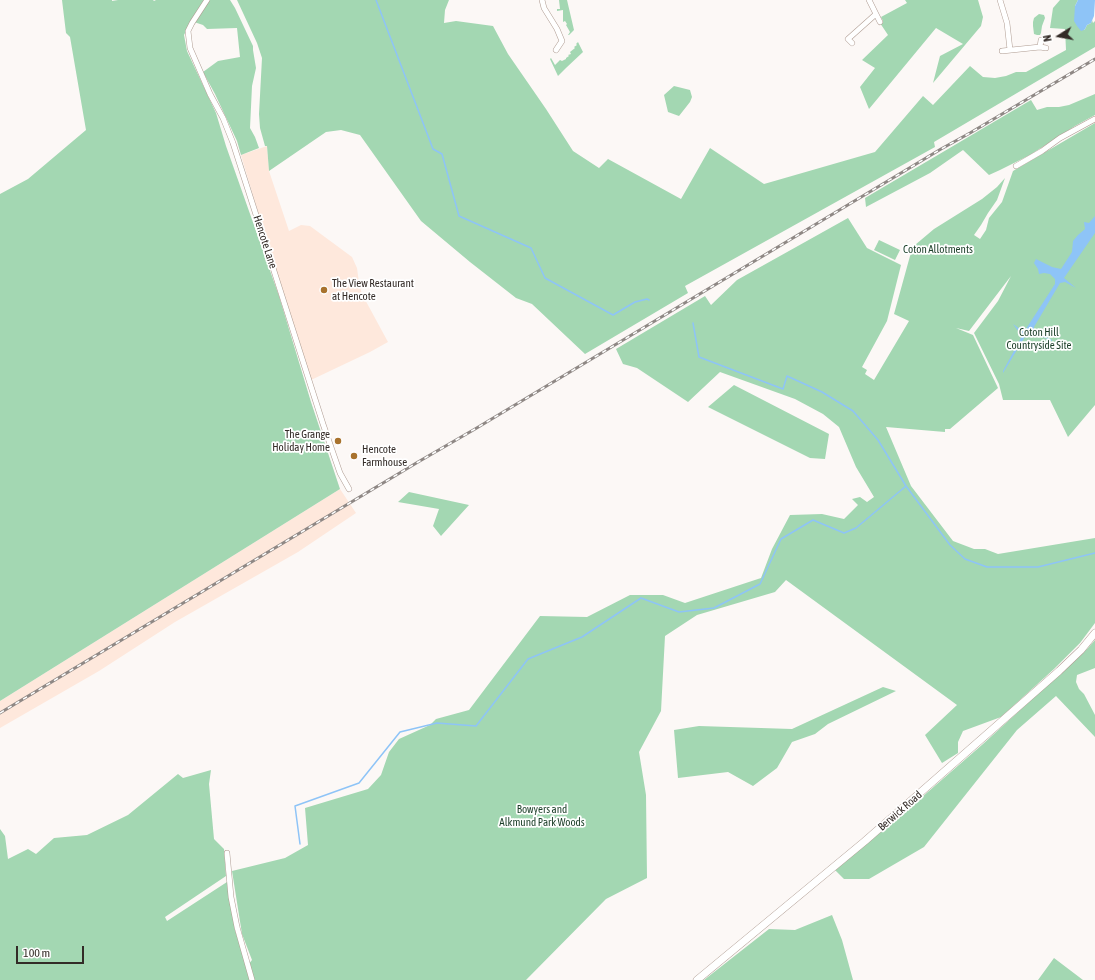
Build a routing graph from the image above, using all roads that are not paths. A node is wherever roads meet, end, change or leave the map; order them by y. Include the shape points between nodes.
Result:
1 (206, 0) edge
2 (542, 0) edge
3 (869, 0) edge
4 (1000, 0) edge
5 (876, 14) junction
6 (880, 22) dead end
7 (569, 39) dead end
8 (848, 39) dead end
9 (1041, 40) dead end
10 (562, 41) junction
11 (556, 50) dead end
12 (1010, 50) junction
13 (1002, 51) dead end
14 (1095, 119) edge
15 (1016, 166) dead end
16 (349, 489) dead end
17 (1095, 633) edge
18 (227, 853) dead end
19 (252, 980) edge
20 (697, 980) edge

1 - 16 street, Hencote Lane via 188,31 190,48 233,143 323,424 340,473
2 - 10 street
3 - 5 street
4 - 12 street via 1007,23
5 - 6 street
5 - 8 street
7 - 10 street
9 - 12 street via 1043,48
10 - 11 street
12 - 13 street
14 - 15 street
17 - 20 main road, Berwick Road via 1059,671 865,841
18 - 19 street via 237,928

